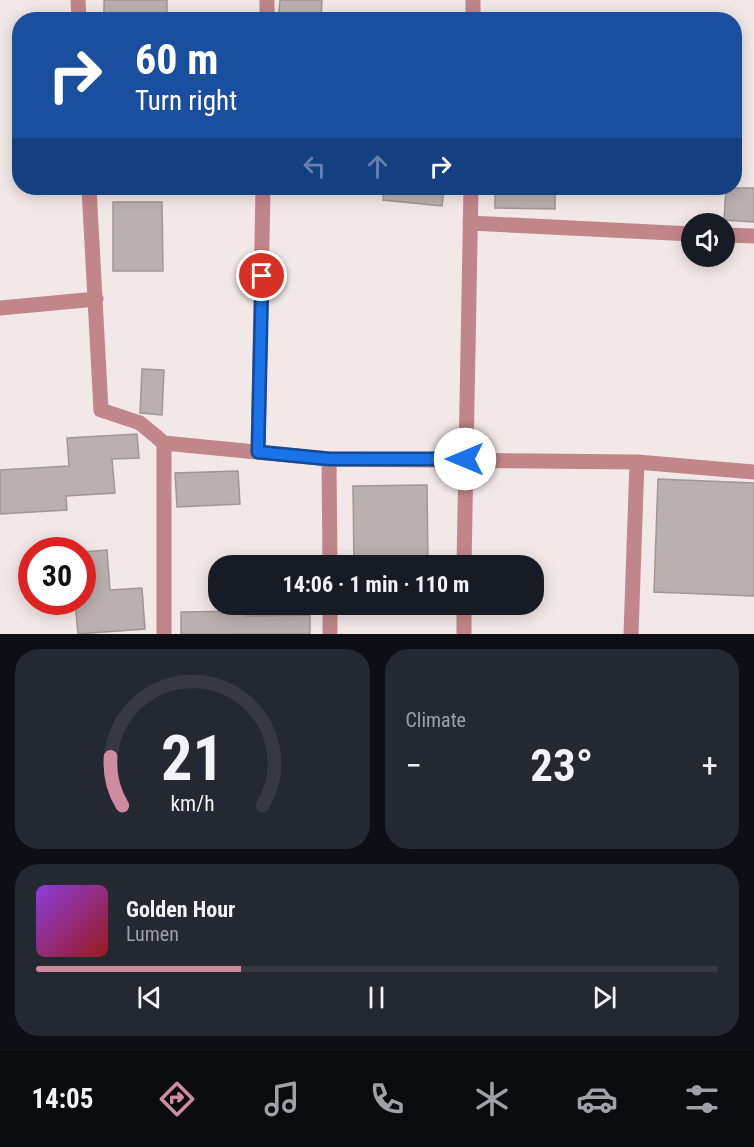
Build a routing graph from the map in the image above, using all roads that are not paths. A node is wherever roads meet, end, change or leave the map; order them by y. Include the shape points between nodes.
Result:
1 (89, 195) edge
2 (263, 195) edge
3 (471, 195) edge
4 (470, 223) junction
5 (681, 233) edge
6 (735, 236) edge
7 (754, 237) edge
8 (96, 299) junction
9 (0, 308) edge
10 (164, 442) junction
11 (258, 452) junction
12 (329, 459) junction
13 (465, 459) junction
14 (637, 462) junction
15 (754, 472) edge
16 (330, 555) edge
17 (464, 555) edge
18 (330, 615) edge
19 (464, 615) edge
20 (165, 634) edge
21 (330, 634) edge
22 (464, 634) edge
23 (631, 634) edge

1 - 8 street
2 - 11 street
3 - 4 street
4 - 5 street
4 - 13 street
6 - 7 street
8 - 9 street
8 - 10 street via 101,410 140,423
10 - 11 street
10 - 20 street
11 - 12 street
12 - 13 street
12 - 16 street
13 - 14 street
13 - 17 street
14 - 15 street
14 - 23 street
18 - 21 street
19 - 22 street

